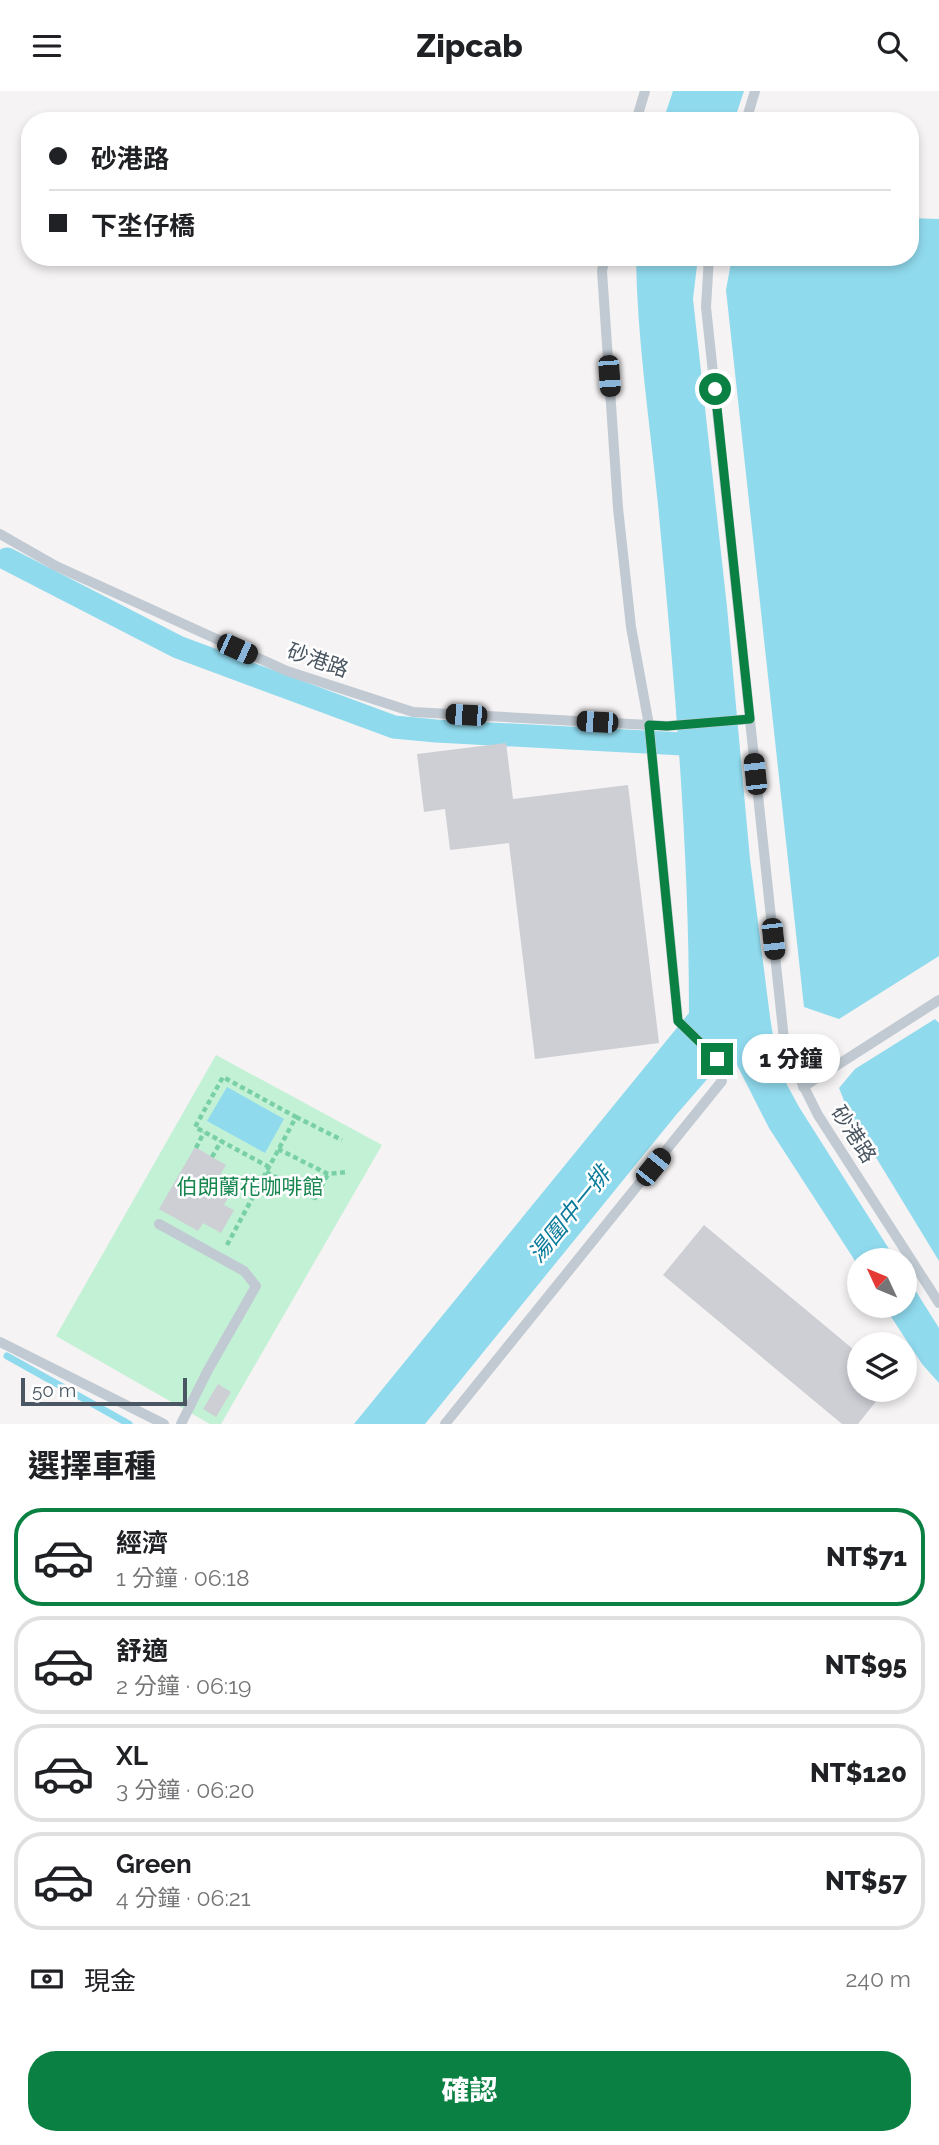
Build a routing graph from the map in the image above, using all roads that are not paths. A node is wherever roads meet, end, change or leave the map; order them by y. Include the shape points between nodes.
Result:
1 (645, 91) edge
2 (755, 91) edge
3 (639, 112) edge
4 (749, 112) edge
5 (603, 266) edge
6 (708, 266) edge
7 (0, 534) edge
8 (746, 719) junction
9 (649, 725) junction
10 (939, 1000) edge
11 (803, 1087) junction
12 (159, 1224) dead end
13 (939, 1303) edge
14 (0, 1342) edge
15 (164, 1424) edge
16 (181, 1424) edge
17 (445, 1424) edge

1 - 3 lane
2 - 4 lane
5 - 9 lane via 618,509 631,627
6 - 8 lane, 砂港路 via 706,307
7 - 9 lane, 砂港路 via 55,566 287,671 413,712
8 - 9 lane, 砂港路
8 - 11 lane, 砂港路 via 785,1049
9 - 17 lane via 678,1021 717,1059 722,1081
10 - 11 lane
11 - 13 lane, 砂港路
12 - 16 lane via 244,1271 256,1286
14 - 15 lane

